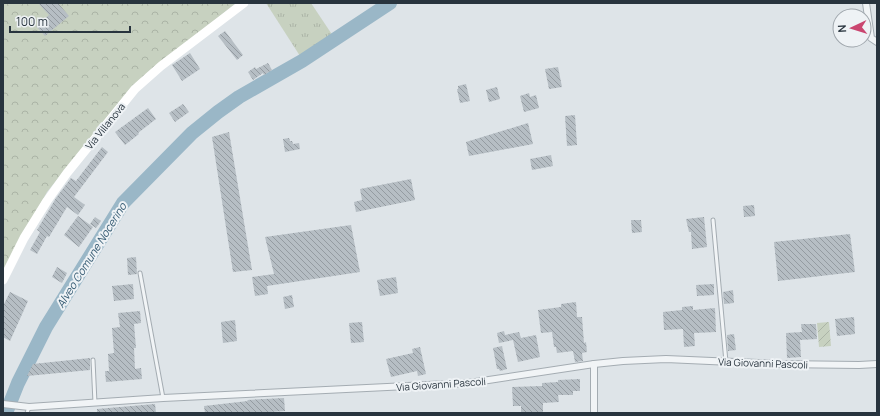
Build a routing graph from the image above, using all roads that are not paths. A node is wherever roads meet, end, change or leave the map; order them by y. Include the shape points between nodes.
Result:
1 (244, 3) edge
2 (866, 3) edge
3 (877, 42) edge
4 (713, 220) dead end
5 (140, 273) dead end
6 (3, 280) edge
7 (93, 360) dead end
8 (726, 362) junction
9 (594, 364) junction
10 (877, 364) edge
11 (163, 398) junction
12 (95, 403) junction
13 (3, 404) edge
14 (28, 410) edge
15 (594, 413) edge

1 - 6 main road, Via Villanova via 161,66 135,90 47,201 24,238
2 - 3 street via 871,38
4 - 8 lane
5 - 11 lane
7 - 12 lane
8 - 9 street, Via Giovanni Pascoli via 666,359
8 - 10 street, Via Giovanni Pascoli
9 - 11 street, Via Giovanni Pascoli via 469,383
9 - 15 street
11 - 12 street, Via Giovanni Pascoli
12 - 14 street, Via Giovanni Pascoli
13 - 14 street, Via Giovanni Pascoli

